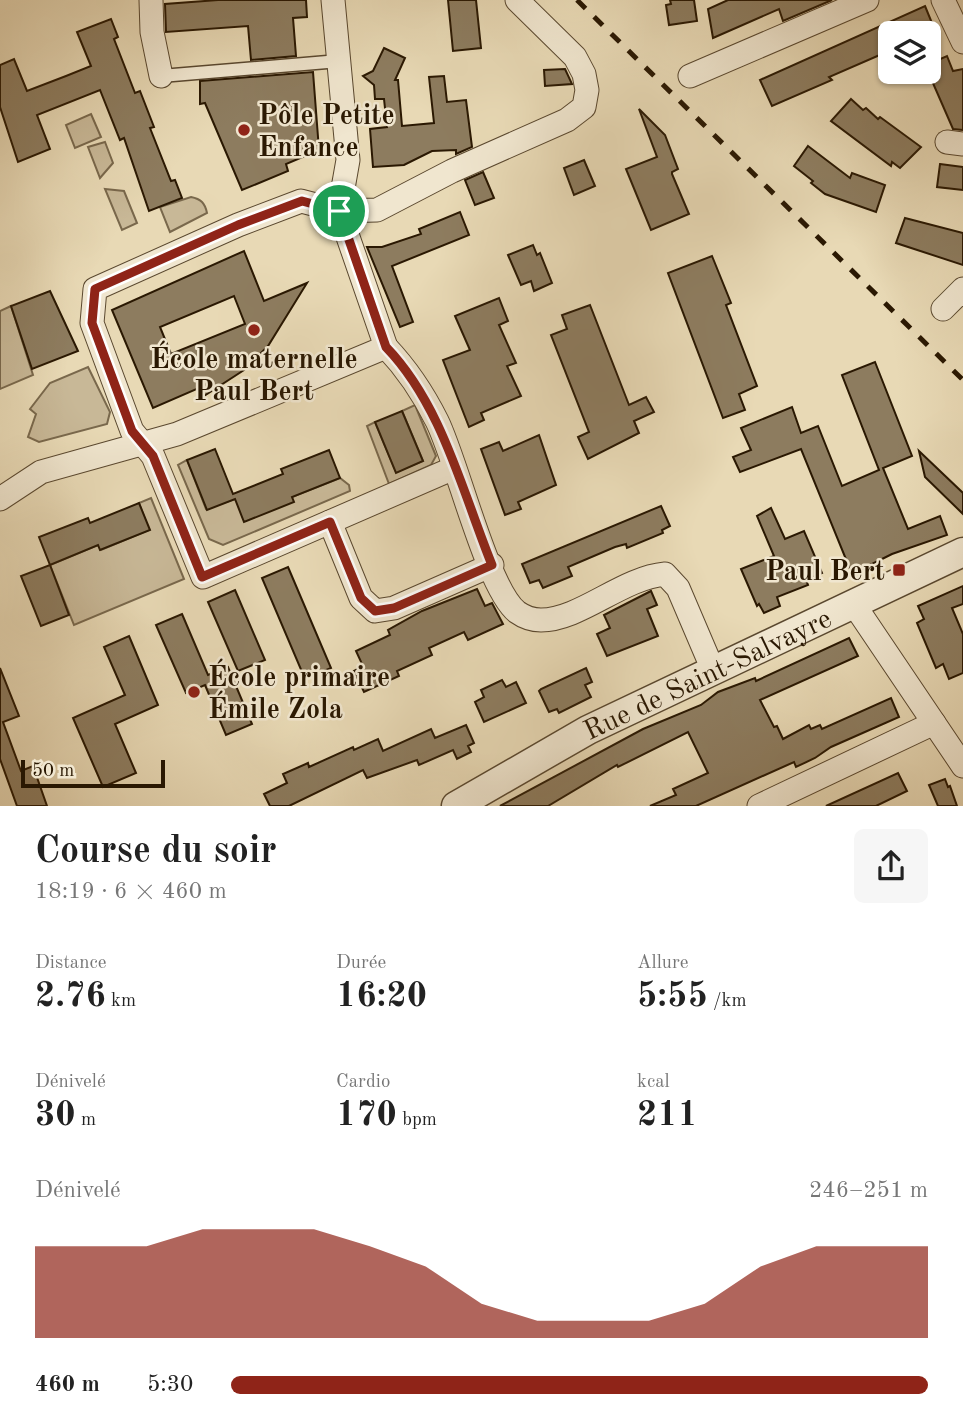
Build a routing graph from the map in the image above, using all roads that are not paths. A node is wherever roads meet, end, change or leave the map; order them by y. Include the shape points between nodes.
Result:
1 (151, 0) edge
2 (333, 0) edge
3 (517, 0) edge
4 (867, 0) edge
5 (943, 0) edge
6 (963, 42) edge
7 (339, 61) junction
8 (160, 76) joint
9 (690, 76) dead end
10 (339, 211) junction
11 (963, 289) edge
12 (943, 310) dead end
13 (386, 347) junction
14 (145, 444) junction
15 (454, 468) junction
16 (0, 499) edge
17 (330, 522) junction
18 (963, 552) edge
19 (492, 565) junction
20 (853, 603) junction
21 (713, 670) junction
22 (934, 723) junction
23 (963, 766) edge
24 (456, 806) edge
25 (759, 806) edge

1 - 8 street
2 - 7 street
3 - 10 street via 575,57 587,90 583,107 567,120 377,210
4 - 9 street
5 - 6 street
7 - 8 lane
7 - 10 street via 348,160
10 - 13 street
10 - 14 street via 302,201 95,289 92,323 132,431
11 - 12 street
13 - 14 street
13 - 15 street via 437,421
14 - 16 street via 41,472
14 - 17 street via 202,577
15 - 17 street
15 - 19 street
17 - 19 street via 361,598 375,611 394,608
18 - 20 street, Rue de Saint-Salvayre
19 - 21 street via 515,611 543,620 557,618 646,576 665,575 678,588
20 - 21 street, Rue de Saint-Salvayre
20 - 22 street
21 - 24 street, Rue de Saint-Salvayre via 589,730
22 - 23 street
22 - 25 street

